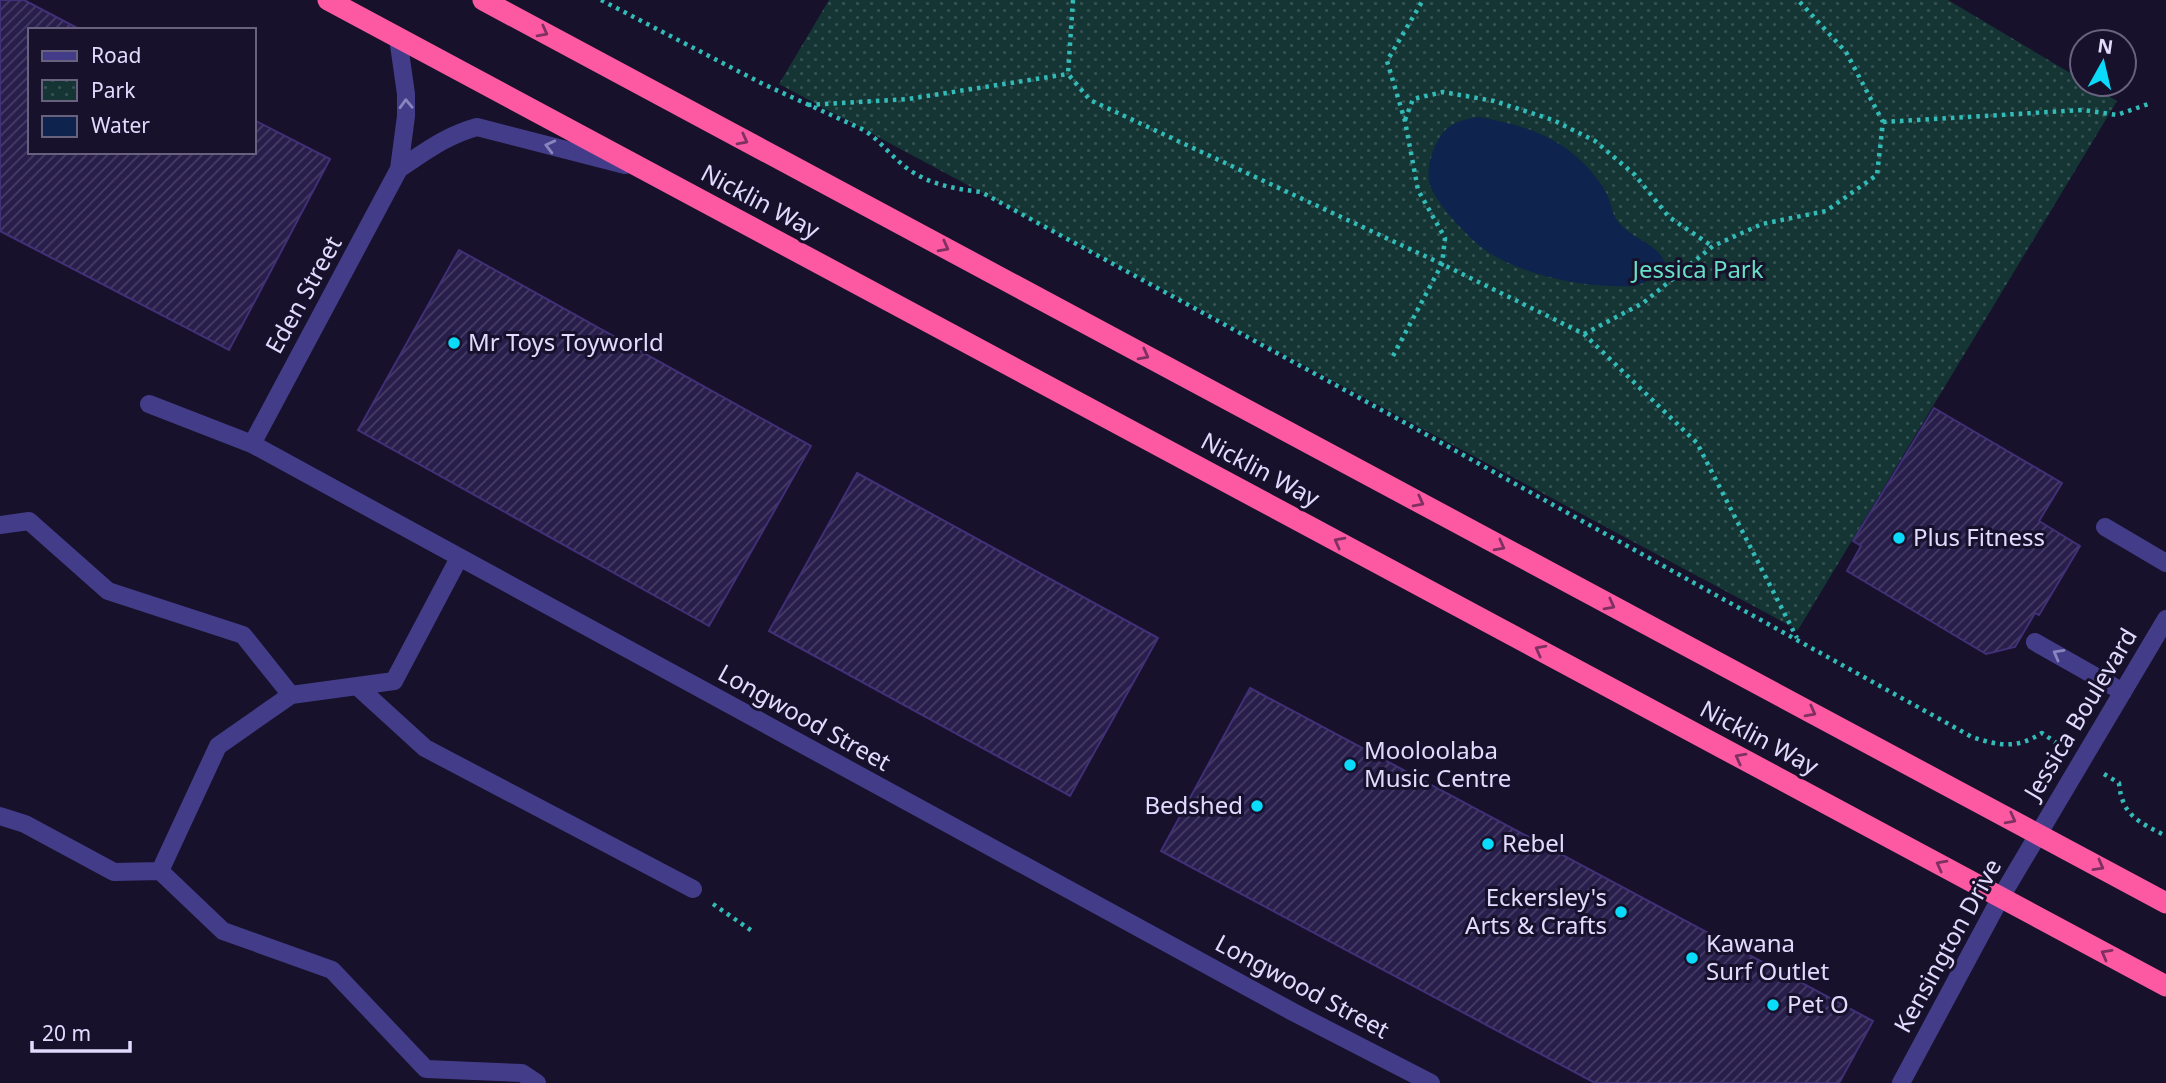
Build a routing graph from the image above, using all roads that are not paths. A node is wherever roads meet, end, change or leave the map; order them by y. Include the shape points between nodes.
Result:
1 (328, 0) edge
2 (492, 2) edge
3 (398, 38) junction
4 (399, 169) junction
5 (640, 169) junction
6 (149, 404) dead end
7 (252, 444) junction
8 (0, 525) edge
9 (2105, 527) dead end
10 (459, 558) junction
11 (2166, 563) edge
12 (2166, 619) edge
13 (2035, 642) dead end
14 (357, 686) junction
15 (2123, 692) junction
16 (290, 695) junction
17 (0, 816) edge
18 (2039, 834) junction
19 (160, 871) junction
20 (693, 889) road end
21 (2001, 897) junction
22 (2166, 902) edge
23 (2166, 986) edge
24 (537, 1083) edge
25 (1431, 1083) edge
26 (1901, 1083) edge

1 - 3 highway, Nicklin Way
2 -> 18 highway, Nicklin Way
4 -> 3 street, Eden Street via 406,94
3 - 5 highway, Nicklin Way
5 -> 4 street, Eden Street via 477,127 439,141
4 - 7 street, Eden Street
21 -> 5 highway, Nicklin Way
6 - 7 street, Longwood Street
7 - 10 street, Longwood Street
8 - 16 street via 29,521 108,591 243,635
9 - 11 street
10 - 14 street via 394,681
10 - 25 street, Longwood Street
12 - 15 street, Jessica Boulevard
15 -> 13 street
14 - 16 street
14 - 20 street via 425,748
15 - 18 street, Jessica Boulevard
16 - 19 street via 218,746
17 - 19 street via 25,824 114,872
18 - 21 street, Kensington Drive
18 -> 22 highway, Nicklin Way
19 - 24 street via 223,931 332,970 426,1069 522,1073
23 -> 21 highway, Nicklin Way
21 - 26 street, Kensington Drive

